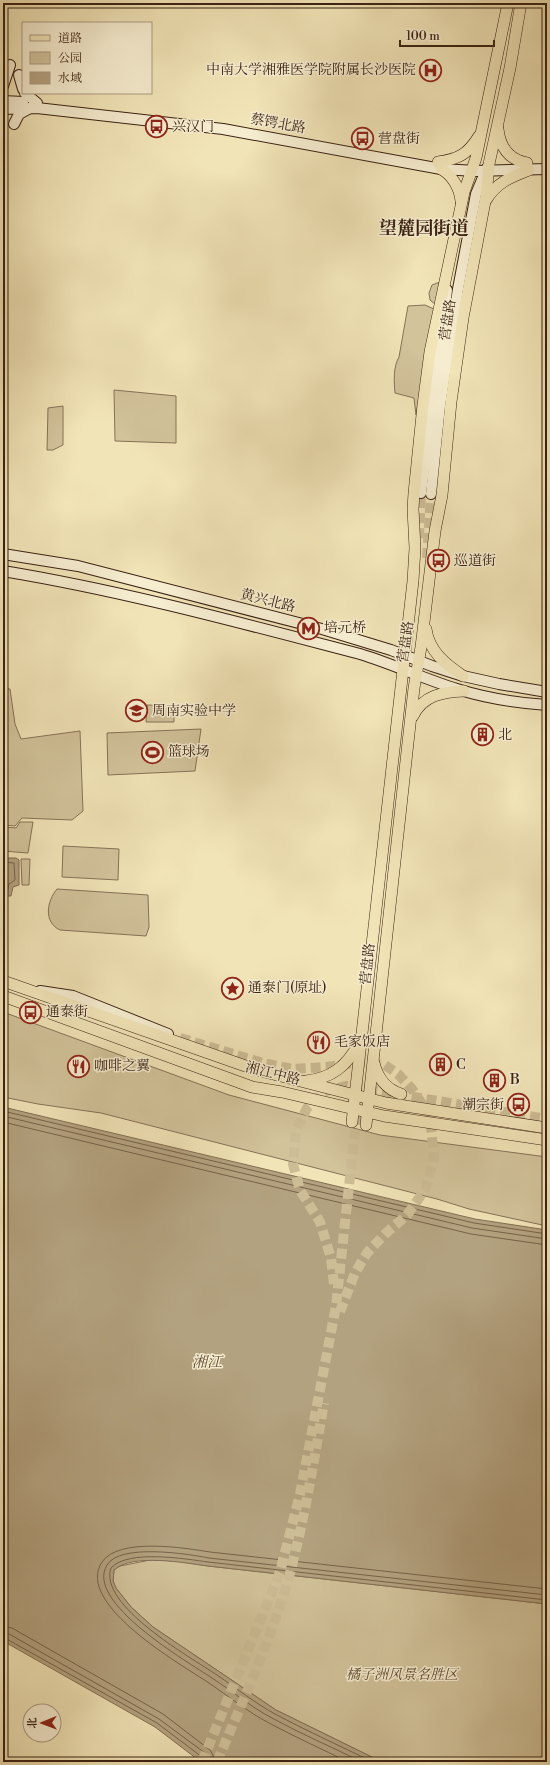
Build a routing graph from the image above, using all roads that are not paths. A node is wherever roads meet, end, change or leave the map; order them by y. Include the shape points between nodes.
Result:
1 (508, 3) edge
2 (521, 3) edge
3 (10, 64) dead end
4 (19, 75) dead end
5 (3, 86) edge
6 (22, 86) edge
7 (26, 94) edge
8 (3, 101) edge
9 (34, 105) junction
10 (3, 109) edge
11 (14, 124) dead end
12 (498, 125) junction
13 (483, 128) junction
14 (547, 162) edge
15 (439, 166) junction
16 (528, 166) junction
17 (473, 168) junction
18 (488, 169) junction
19 (547, 169) edge
20 (462, 205) junction
21 (484, 208) junction
22 (447, 278) junction
23 (3, 554) edge
24 (3, 571) edge
25 (425, 612) junction
26 (405, 656) junction
27 (419, 661) junction
28 (404, 669) junction
29 (416, 674) junction
30 (463, 676) junction
31 (464, 691) junction
32 (547, 692) edge
33 (547, 705) edge
34 (411, 720) junction
35 (3, 981) edge
36 (27, 989) junction
37 (3, 996) edge
38 (174, 1036) tunnel mouth
39 (362, 1038) junction
40 (373, 1058) junction
41 (300, 1081) junction
42 (401, 1094) dead end
43 (355, 1096) junction
44 (369, 1099) junction
45 (354, 1110) junction
46 (367, 1113) junction
47 (352, 1122) tunnel mouth
48 (366, 1125) dead end
49 (547, 1128) edge
50 (547, 1140) edge

1 - 13 main road, 营盘路
2 - 12 main road, 营盘路
3 - 5 main road
4 - 6 main road
7 - 9 main road
8 - 9 main road, 蔡锷北路
9 - 10 main road, 蔡锷北路
9 - 11 main road via 19,114
9 - 15 main road, 蔡锷北路 via 223,123
12 - 16 main road via 507,154
12 - 18 main road, 营盘路
13 - 15 main road via 466,152
13 - 17 main road, 营盘路
14 - 16 main road, 蔡锷北路
15 - 17 main road, 蔡锷北路
15 - 20 main road via 458,187
16 - 18 main road, 蔡锷北路
16 - 19 main road, 蔡锷北路
16 - 21 main road via 499,184
17 - 18 main road, 蔡锷北路
17 - 20 main road, 营盘路
18 - 21 main road, 营盘路
18 - 22 main road, 营盘路 via 476,194 458,289 426,493
20 - 22 main road, 营盘路
21 - 25 main road, 营盘路 via 456,368 442,495
22 - 26 main road, 营盘路 via 430,352 422,412 413,510 413,581
23 - 26 main road, 黄兴北路 via 78,566 322,629
24 - 28 main road, 黄兴北路 via 73,583 166,604 360,654
25 - 27 main road, 营盘路
25 - 30 main road via 430,646 440,658
26 - 27 main road, 黄兴北路
26 - 28 main road, 营盘路
27 - 29 main road, 营盘路
27 - 30 main road, 黄兴北路
28 - 29 main road, 黄兴北路
28 - 39 main road, 营盘路
29 - 31 main road, 黄兴北路
29 - 34 main road, 营盘路
30 - 32 main road, 黄兴北路
31 - 33 main road, 黄兴北路 via 515,702
31 - 34 main road via 428,699 417,707
34 - 40 main road, 营盘路
35 - 36 main road, 湘江中路
36 - 38 main road via 74,996
36 - 41 main road, 湘江中路 via 254,1069
37 - 45 main road, 湘江中路 via 252,1087
39 - 41 main road via 350,1060 336,1072 318,1079
39 - 43 main road, 营盘路
40 - 42 main road via 382,1082 389,1089
40 - 44 main road, 营盘路
41 - 43 main road, 湘江中路
43 - 44 main road, 湘江中路
43 - 45 main road, 营盘路
44 - 46 main road, 营盘路
44 - 49 main road, 湘江中路
45 - 46 main road, 湘江中路
45 - 47 main road, 营盘路
46 - 48 main road, 营盘路
46 - 50 main road, 湘江中路

